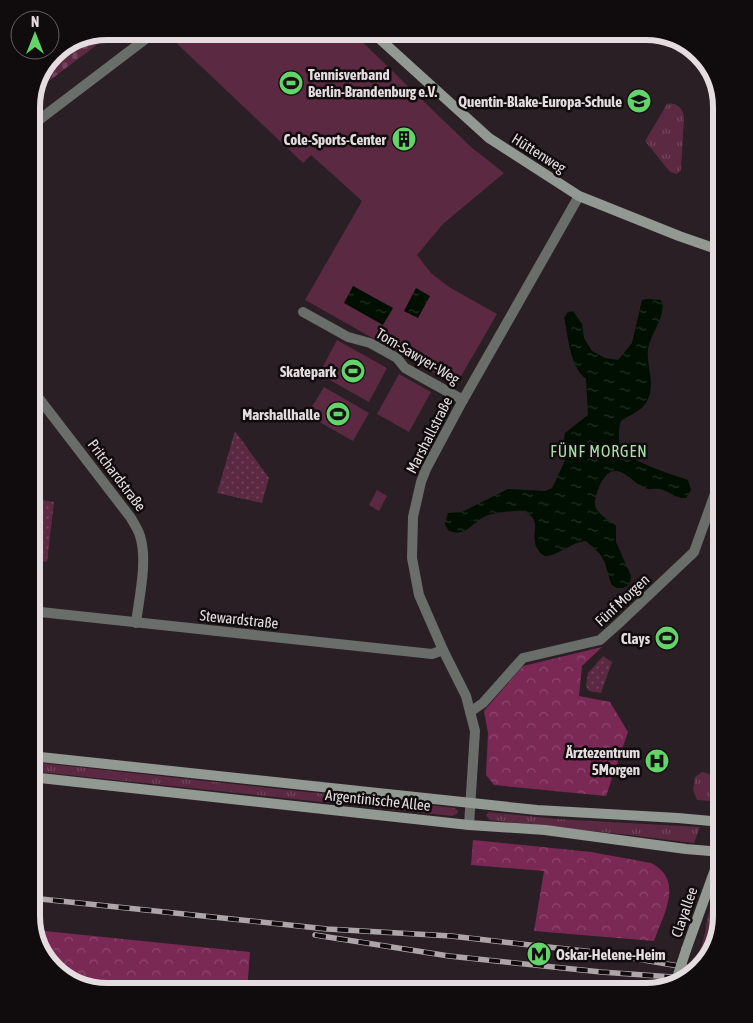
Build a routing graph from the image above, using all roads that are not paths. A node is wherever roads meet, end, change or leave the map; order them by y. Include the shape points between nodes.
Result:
1 (144, 40) edge
2 (381, 40) edge
3 (40, 119) edge
4 (579, 196) junction
5 (713, 248) edge
6 (303, 312) dead end
7 (40, 400) edge
8 (463, 400) junction
9 (713, 499) edge
10 (40, 613) edge
11 (136, 623) junction
12 (443, 650) junction
13 (470, 712) junction
14 (40, 757) edge
15 (40, 778) edge
16 (470, 802) junction
17 (713, 821) edge
18 (469, 825) junction
19 (713, 852) edge
20 (713, 874) edge
21 (678, 974) edge

1 - 3 street
2 - 4 main road, Hüttenweg via 489,138
4 - 5 main road, Hüttenweg
4 - 8 street, Marshallstraße
6 - 8 street, Tom-Sawyer-Weg via 348,337 370,343 396,358 405,368
7 - 11 street, Pritchardstraße via 138,530 142,562
8 - 12 street, Marshallstraße via 426,469 412,517 414,576
9 - 13 street, Fünf Morgen via 694,552 600,640 523,658 483,703
10 - 11 street, Stewardstraße
11 - 12 street, Stewardstraße via 432,654
12 - 13 street, Marshallstraße via 466,696
13 - 16 street, Marshallstraße via 475,731
14 - 16 main road, Argentinische Allee
15 - 18 main road, Argentinische Allee
16 - 17 main road, Argentinische Allee via 537,810
16 - 18 street, Marshallstraße
18 - 19 main road, Argentinische Allee via 545,830
20 - 21 main road, Clayallee, bridge

